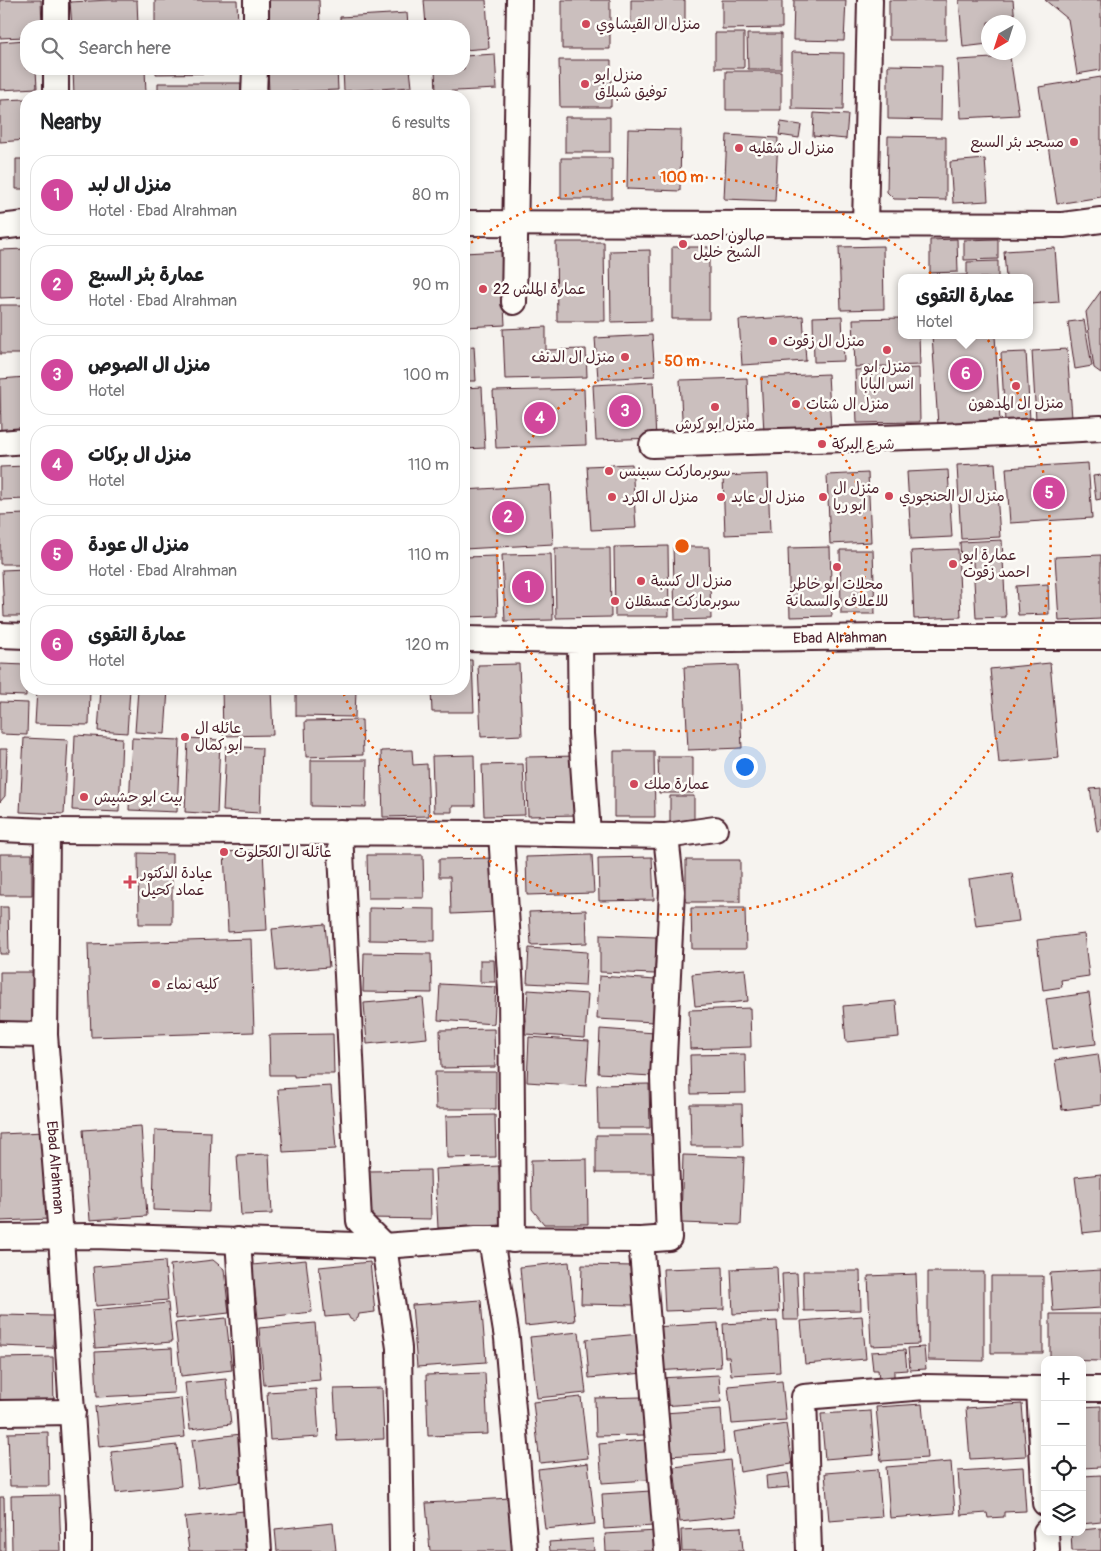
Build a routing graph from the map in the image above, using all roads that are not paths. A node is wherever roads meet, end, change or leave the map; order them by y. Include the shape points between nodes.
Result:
1 (56, 0) edge
2 (256, 0) edge
3 (520, 0) edge
4 (870, 0) edge
5 (56, 20) edge
6 (256, 20) edge
7 (56, 75) edge
8 (255, 75) edge
9 (56, 90) edge
10 (254, 90) edge
11 (1101, 220) edge
12 (470, 223) edge
13 (516, 224) junction
14 (20, 225) edge
15 (865, 225) junction
16 (0, 227) edge
17 (514, 302) dead end
18 (1101, 428) edge
19 (20, 441) edge
20 (0, 443) edge
21 (652, 445) dead end
22 (0, 635) edge
23 (20, 636) edge
24 (1101, 637) edge
25 (470, 639) edge
26 (580, 641) junction
27 (0, 829) edge
28 (715, 829) dead end
29 (47, 831) junction
30 (340, 832) junction
31 (501, 833) junction
32 (588, 834) junction
33 (666, 836) junction
34 (0, 1034) edge
35 (45, 1035) junction
36 (0, 1236) edge
37 (61, 1237) junction
38 (502, 1239) junction
39 (238, 1240) junction
40 (641, 1240) junction
41 (384, 1246) junction
42 (1041, 1389) edge
43 (1086, 1389) edge
44 (1101, 1389) edge
45 (1042, 1401) edge
46 (73, 1412) junction
47 (0, 1413) edge
48 (1045, 1491) edge
49 (1046, 1536) edge
50 (79, 1551) edge
51 (259, 1551) edge
52 (402, 1551) edge
53 (526, 1551) edge
54 (667, 1551) edge
55 (809, 1551) edge
56 (1047, 1551) edge

1 - 5 street
2 - 6 street
3 - 13 street
4 - 15 street
7 - 9 street
8 - 10 street
11 - 15 street via 1063,226
12 - 13 street
13 - 15 street
13 - 17 street
14 - 16 street
18 - 21 street
19 - 20 street
22 - 23 street
24 - 26 street, Ebad Alrahman
25 - 26 street, Ebad Alrahman
26 - 32 street via 581,734
27 - 29 street
28 - 33 street
29 - 30 street
29 - 35 street, Ebad Alrahman
30 - 31 street
30 - 41 street via 359,1221
31 - 32 street
31 - 38 street via 511,990
32 - 33 street
33 - 40 street via 672,890 663,1078 669,1238
34 - 35 street
35 - 37 street, Ebad Alrahman
36 - 37 street
37 - 39 street
37 - 46 street, Ebad Alrahman
38 - 40 street
38 - 41 street
38 - 53 street via 507,1338
39 - 41 street
39 - 51 street
40 - 54 street
41 - 52 street via 399,1348
42 - 55 street via 926,1388 804,1397
43 - 44 street
45 - 48 street
46 - 47 street
46 - 50 street, Ebad Alrahman
49 - 56 street

